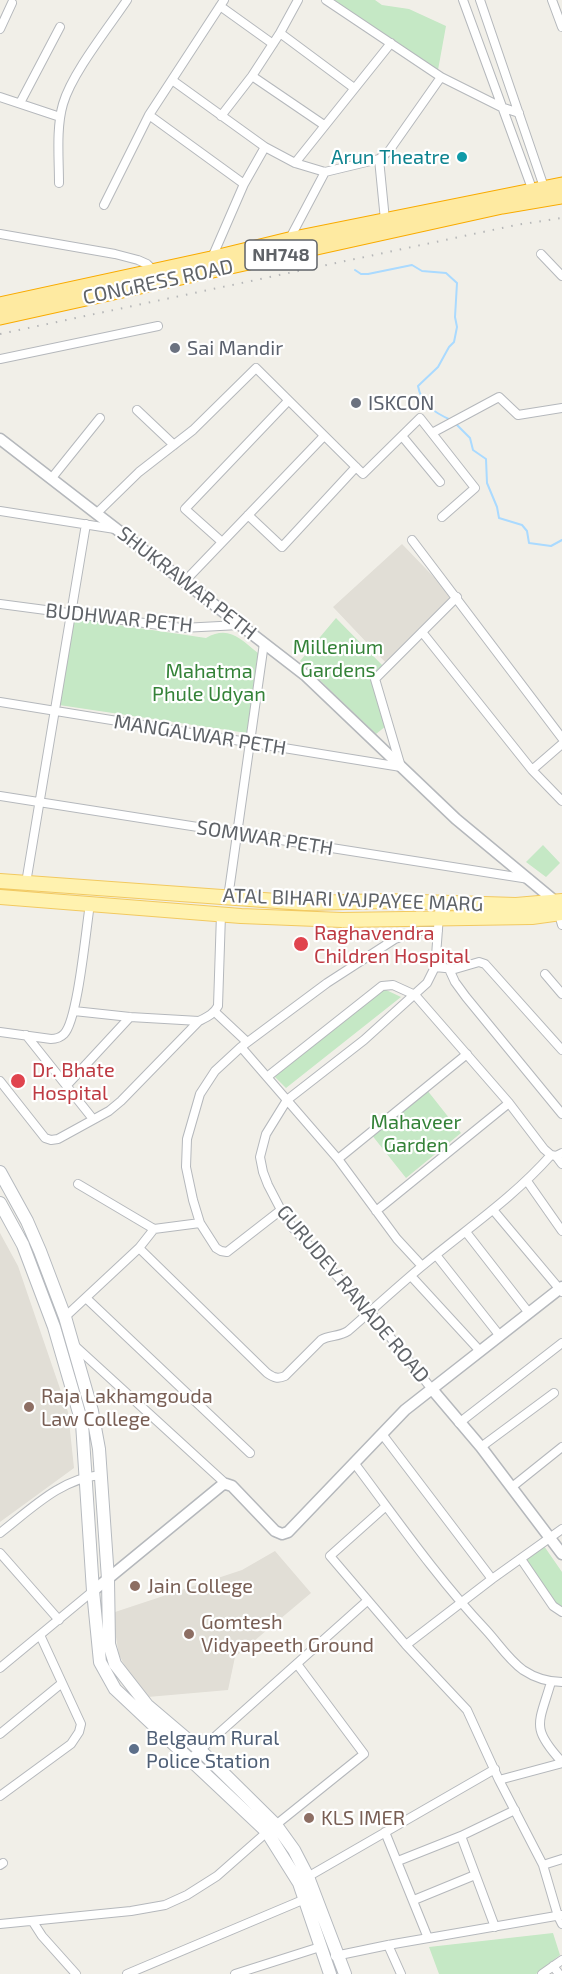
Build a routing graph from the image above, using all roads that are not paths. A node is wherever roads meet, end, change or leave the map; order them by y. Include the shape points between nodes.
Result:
1 (127, 0) edge
2 (298, 0) edge
3 (326, 0) edge
4 (463, 0) edge
5 (480, 0) edge
6 (552, 0) edge
7 (12, 3) dead end
8 (222, 3) edge
9 (60, 27) dead end
10 (562, 27) edge
11 (0, 29) edge
12 (280, 33) junction
13 (391, 43) junction
14 (273, 44) junction
15 (252, 76) junction
16 (441, 77) junction
17 (172, 80) junction
18 (354, 87) junction
19 (0, 97) edge
20 (20, 103) junction
21 (501, 108) junction
22 (519, 113) junction
23 (149, 115) junction
24 (221, 116) junction
25 (60, 117) junction
26 (324, 125) junction
27 (265, 147) junction
28 (379, 159) junction
29 (296, 163) junction
30 (325, 172) junction
31 (59, 183) dead end
32 (244, 184) junction
33 (562, 185) edge
34 (545, 194) edge
35 (104, 205) dead end
36 (385, 220) junction
37 (0, 234) edge
38 (289, 240) junction
39 (541, 254) dead end
40 (211, 265) junction
41 (154, 271) junction
42 (562, 276) edge
43 (0, 305) edge
44 (0, 317) edge
45 (158, 326) dead end
46 (0, 359) edge
47 (288, 400) junction
48 (562, 408) edge
49 (137, 410) dead end
50 (100, 418) dead end
51 (432, 433) junction
52 (324, 435) junction
53 (402, 436) junction
54 (0, 439) edge
55 (174, 444) junction
56 (356, 467) junction
57 (51, 479) junction
58 (440, 482) dead end
59 (0, 511) edge
60 (97, 513) junction
61 (248, 515) junction
62 (442, 517) dead end
63 (86, 524) junction
64 (116, 529) junction
65 (412, 540) dead end
66 (222, 542) junction
67 (184, 582) junction
68 (457, 597) junction
69 (0, 604) edge
70 (71, 614) junction
71 (238, 625) junction
72 (422, 632) junction
73 (264, 644) junction
74 (0, 702) edge
75 (55, 711) junction
76 (559, 727) edge
77 (562, 738) edge
78 (250, 742) junction
79 (562, 744) edge
80 (400, 767) junction
81 (532, 770) junction
82 (0, 796) edge
83 (562, 801) edge
84 (40, 803) junction
85 (237, 834) junction
86 (529, 879) junction
87 (0, 881) edge
88 (26, 883) junction
89 (0, 897) edge
90 (228, 897) junction
91 (440, 902) junction
92 (90, 904) junction
93 (560, 911) edge
94 (221, 914) junction
95 (439, 924) junction
96 (435, 967) junction
97 (449, 969) junction
98 (545, 974) dead end
99 (562, 994) edge
100 (415, 995) junction
101 (74, 1011) junction
102 (215, 1012) junction
103 (130, 1017) junction
104 (199, 1021) junction
105 (0, 1032) edge
106 (26, 1035) junction
107 (244, 1044) junction
108 (562, 1050) edge
109 (467, 1054) junction
110 (267, 1077) junction
111 (0, 1081) edge
112 (67, 1084) junction
113 (287, 1100) junction
114 (509, 1103) junction
115 (562, 1114) edge
116 (93, 1119) junction
117 (556, 1154) edge
118 (338, 1159) junction
119 (562, 1164) edge
120 (0, 1172) edge
121 (527, 1181) junction
122 (78, 1184) dead end
123 (0, 1203) edge
124 (280, 1210) junction
125 (376, 1211) junction
126 (494, 1211) junction
127 (200, 1222) junction
128 (154, 1229) junction
129 (562, 1231) edge
130 (466, 1232) junction
131 (139, 1248) junction
132 (436, 1255) junction
133 (422, 1266) junction
134 (411, 1276) junction
135 (561, 1289) edge
136 (86, 1298) junction
137 (370, 1312) junction
138 (529, 1313) junction
139 (65, 1317) junction
140 (501, 1335) junction
141 (562, 1343) edge
142 (72, 1344) junction
143 (480, 1351) junction
144 (431, 1388) junction
145 (554, 1393) dead end
146 (459, 1423) junction
147 (382, 1434) junction
148 (481, 1447) junction
149 (562, 1447) edge
150 (250, 1453) dead end
151 (355, 1464) junction
152 (101, 1475) junction
153 (86, 1476) junction
154 (226, 1484) junction
155 (512, 1487) junction
156 (386, 1506) junction
157 (562, 1529) edge
158 (0, 1533) edge
159 (550, 1538) junction
160 (0, 1554) edge
161 (562, 1554) edge
162 (521, 1559) junction
163 (108, 1579) junction
164 (492, 1579) junction
165 (93, 1591) junction
166 (368, 1601) junction
167 (460, 1602) junction
168 (562, 1612) edge
169 (59, 1620) junction
170 (40, 1635) junction
171 (406, 1645) junction
172 (297, 1664) junction
173 (0, 1668) edge
174 (551, 1682) junction
175 (562, 1682) edge
176 (62, 1683) junction
177 (131, 1695) junction
178 (0, 1734) edge
179 (200, 1750) junction
180 (190, 1759) junction
181 (562, 1763) edge
182 (495, 1769) junction
183 (498, 1780) junction
184 (0, 1796) edge
185 (515, 1810) junction
186 (271, 1829) junction
187 (385, 1832) junction
188 (460, 1836) junction
189 (562, 1859) edge
190 (398, 1861) junction
191 (543, 1865) junction
192 (475, 1875) junction
193 (303, 1880) junction
194 (305, 1899) junction
195 (414, 1900) junction
196 (561, 1918) edge
197 (33, 1922) junction
198 (0, 1924) edge
199 (495, 1927) junction
200 (428, 1938) junction
201 (388, 1945) junction
202 (321, 1952) junction
203 (337, 1956) junction
204 (562, 1960) edge
205 (553, 1966) junction
206 (257, 1971) edge
207 (76, 1974) edge
208 (127, 1974) edge
209 (235, 1974) edge
210 (330, 1974) edge
211 (345, 1974) edge
212 (401, 1974) edge
213 (542, 1974) edge
214 (560, 1974) edge

1 - 25 street via 69,89
2 - 12 street
3 - 13 street
4 - 21 street
5 - 22 street
6 - 10 street
7 - 11 street
8 - 14 street
8 - 17 street
9 - 20 street
12 - 14 street
12 - 18 street
13 - 16 street
13 - 18 street
14 - 15 street
15 - 24 street
15 - 26 street
16 - 21 street
16 - 28 street via 389,151
17 - 23 street
17 - 24 street
18 - 26 street
19 - 20 street
20 - 25 street
21 - 22 street
21 - 34 street
22 - 34 street
23 - 32 street
23 - 35 street
24 - 27 street
25 - 31 street
26 - 29 street
27 - 29 street
27 - 32 street
28 - 30 street
28 - 36 street
29 - 30 street
30 - 38 street
32 - 40 street
33 - 34 highway, CONGRESS ROAD / NH748
34 - 36 highway, CONGRESS ROAD / NH748
34 - 40 highway, CONGRESS ROAD / NH748
36 - 38 highway, CONGRESS ROAD / NH748
37 - 41 street via 115,254 138,260
38 - 40 highway, CONGRESS ROAD / NH748
39 - 42 street
40 - 41 highway, CONGRESS ROAD / NH748
40 - 44 highway, CONGRESS ROAD / NH748
41 - 43 highway, CONGRESS ROAD / NH748
45 - 46 street
47 - 52 street
47 - 55 street via 256,368
47 - 66 street via 185,509
48 - 51 street via 518,415 499,397
49 - 55 street
50 - 57 street
51 - 53 street via 420,418
51 - 62 street via 475,488
52 - 56 street
52 - 61 street
53 - 56 street via 363,474
53 - 58 street
54 - 57 street, SHUKRAWAR PETH
55 - 60 street
56 - 61 street via 282,547
57 - 60 street, SHUKRAWAR PETH
59 - 63 street
60 - 64 street, SHUKRAWAR PETH
61 - 66 street
63 - 64 street
63 - 70 street
64 - 67 street, SHUKRAWAR PETH
65 - 68 street
66 - 67 street
67 - 71 street, SHUKRAWAR PETH
68 - 72 street
68 - 76 street via 551,722
69 - 70 street, BUDHWAR PETH
70 - 71 street, BUDHWAR PETH via 182,628
70 - 75 street
71 - 73 street, SHUKRAWAR PETH
72 - 80 street via 375,679
72 - 81 street
73 - 78 street
73 - 80 street, SHUKRAWAR PETH via 305,675
74 - 75 street, MANGALWAR PETH
75 - 78 street, MANGALWAR PETH
75 - 84 street
76 - 77 street
78 - 80 street, MANGALWAR PETH
78 - 85 street
79 - 81 street
80 - 86 street, SHUKRAWAR PETH
81 - 83 street
82 - 84 street, SOMWAR PETH
84 - 85 street, SOMWAR PETH
84 - 88 street
85 - 86 street, SOMWAR PETH
85 - 90 street
86 - 93 street, SHUKRAWAR PETH
87 - 88 main road, ATAL BIHARI VAJPAYEE MARG
88 - 90 main road, ATAL BIHARI VAJPAYEE MARG
89 - 92 main road, ATAL BIHARI VAJPAYEE MARG
90 - 91 main road, ATAL BIHARI VAJPAYEE MARG via 305,903
91 - 93 main road, ATAL BIHARI VAJPAYEE MARG
91 - 95 street, GURUDEV RANADE ROAD
92 - 94 main road, ATAL BIHARI VAJPAYEE MARG
92 - 101 street
93 - 95 main road, ATAL BIHARI VAJPAYEE MARG
94 - 95 main road, ATAL BIHARI VAJPAYEE MARG
94 - 102 street
95 - 96 street, GURUDEV RANADE ROAD
95 - 107 street via 395,939
96 - 97 street
96 - 100 street, GURUDEV RANADE ROAD
97 - 108 street via 485,964
97 - 115 street via 466,997
98 - 99 street
100 - 109 street
100 - 110 street via 382,986
100 - 113 street, GURUDEV RANADE ROAD
101 - 103 street
101 - 106 street via 68,1029 57,1039
102 - 104 street
102 - 107 street
103 - 104 street
103 - 112 street
104 - 116 street via 121,1101
105 - 106 street
106 - 112 street
107 - 110 street
107 - 127 street via 215,1071 200,1094 187,1139 186,1167
109 - 114 street
109 - 118 street
110 - 113 street
111 - 116 street via 45,1138 58,1139
112 - 116 street
113 - 118 street
113 - 124 street, GURUDEV RANADE ROAD via 266,1134 260,1157 262,1172
114 - 117 street via 544,1149
114 - 125 street
117 - 119 street
117 - 121 street
118 - 125 street
120 - 139 main road via 34,1235
121 - 126 street
121 - 129 street
122 - 128 street
123 - 153 main road via 23,1245 54,1327 82,1424
124 - 127 street via 227,1252 216,1248
124 - 137 street, GURUDEV RANADE ROAD
125 - 133 street
126 - 130 street
126 - 135 street
127 - 128 street
128 - 131 street
130 - 132 street
130 - 138 street
131 - 136 street
131 - 137 street via 274,1378 285,1376 321,1340 342,1335
132 - 133 street
132 - 140 street
133 - 134 street
134 - 137 street
134 - 143 street
135 - 138 street
136 - 139 street
136 - 150 street
137 - 144 street, GURUDEV RANADE ROAD
138 - 140 street
139 - 142 main road
140 - 143 street
141 - 146 street
142 - 152 main road via 92,1411
142 - 154 street
143 - 144 street
144 - 146 street
144 - 147 street
145 - 148 street
146 - 148 street
147 - 151 street
147 - 164 street
148 - 155 street
149 - 155 street
151 - 154 street via 296,1525 282,1534
151 - 156 street
152 - 153 street
152 - 163 main road
153 - 158 street via 51,1494
153 - 165 main road
154 - 163 street
155 - 159 street
156 - 166 street via 330,1556
156 - 167 street
157 - 159 street
159 - 161 street
159 - 162 street
160 - 169 street
162 - 164 street
162 - 168 street
163 - 165 street
163 - 177 main road via 111,1656
164 - 167 street
165 - 169 street
165 - 177 main road via 100,1662 115,1689
166 - 171 street
166 - 172 street
167 - 171 street
167 - 174 street via 510,1658
169 - 170 street
170 - 173 street
170 - 176 street
171 - 182 street via 467,1710
172 - 179 street
172 - 186 street via 364,1754
174 - 175 street
174 - 181 street via 539,1730
176 - 178 street
176 - 184 street via 81,1724 79,1732 70,1744
177 - 179 main road
177 - 180 main road
179 - 180 street
179 - 186 main road
180 - 186 main road
181 - 183 street
182 - 183 street
182 - 187 street
183 - 185 street
185 - 188 street
185 - 191 street
186 - 193 main road
186 - 197 street via 217,1876 165,1905
187 - 190 street
187 - 193 street
188 - 190 street
188 - 192 street
189 - 191 street
190 - 195 street
191 - 196 street
192 - 195 street
192 - 199 street
193 - 194 main road
193 - 203 main road
194 - 202 main road
194 - 208 street
195 - 200 street
196 - 199 street
197 - 198 street
197 - 207 street
199 - 200 street
200 - 201 street
201 - 203 street
201 - 212 street
202 - 203 street
202 - 206 street
202 - 210 main road
203 - 211 main road
204 - 205 street
205 - 213 street
205 - 214 street
206 - 209 street

